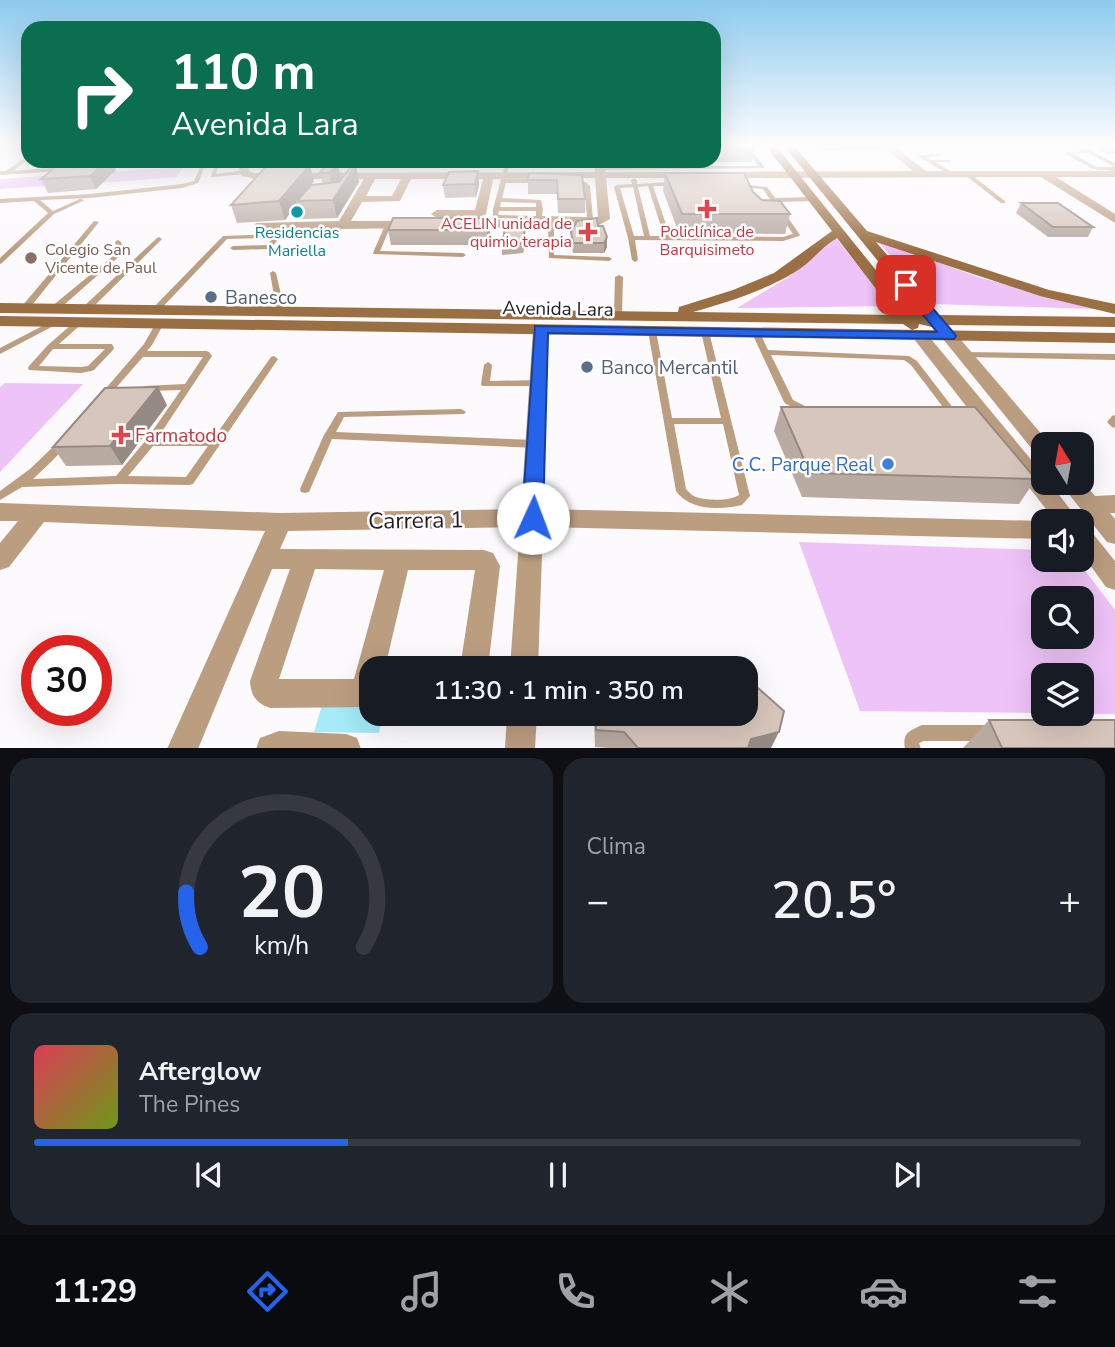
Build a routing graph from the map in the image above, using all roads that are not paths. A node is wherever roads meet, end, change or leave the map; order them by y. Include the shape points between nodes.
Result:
1 (199, 181) edge
2 (299, 181) edge
3 (324, 181) edge
4 (368, 181) edge
5 (405, 181) edge
6 (488, 181) edge
7 (502, 181) edge
8 (574, 181) edge
9 (601, 181) edge
10 (630, 181) edge
11 (634, 181) edge
12 (640, 181) edge
13 (798, 181) edge
14 (819, 181) edge
15 (976, 181) edge
16 (1054, 181) edge
17 (196, 182) joint
18 (348, 182) edge
19 (271, 183) edge
20 (650, 184) junction
21 (686, 184) edge
22 (733, 185) edge
23 (90, 196) junction
24 (358, 198) junction
25 (774, 199) junction
26 (812, 199) junction
27 (36, 200) junction
28 (498, 200) junction
29 (0, 201) edge
30 (760, 201) edge
31 (1003, 202) dead end
32 (440, 209) dead end
33 (496, 209) junction
34 (540, 209) junction
35 (52, 213) junction
36 (770, 215) edge
37 (785, 215) junction
38 (1115, 219) edge
39 (545, 221) junction
40 (96, 222) dead end
41 (343, 225) junction
42 (388, 225) junction
43 (260, 226) dead end
44 (838, 233) junction
45 (864, 234) junction
46 (647, 237) junction
47 (667, 237) junction
48 (631, 238) junction
49 (159, 239) dead end
50 (118, 242) dead end
51 (233, 248) dead end
52 (463, 255) dead end
53 (609, 259) dead end
54 (635, 260) dead end
55 (0, 261) edge
56 (272, 273) dead end
57 (619, 277) dead end
58 (0, 308) edge
59 (25, 308) junction
60 (1115, 310) edge
61 (281, 312) junction
62 (618, 314) junction
63 (55, 315) junction
64 (83, 315) junction
65 (667, 315) junction
66 (158, 316) junction
67 (907, 318) junction
68 (934, 319) junction
69 (0, 321) edge
70 (1115, 322) edge
71 (541, 329) junction
72 (652, 331) junction
73 (705, 332) junction
74 (756, 333) junction
75 (920, 336) junction
76 (949, 336) junction
77 (1115, 338) edge
78 (51, 347) junction
79 (0, 351) edge
80 (765, 352) junction
81 (140, 354) junction
82 (964, 355) junction
83 (1115, 357) edge
84 (274, 359) dead end
85 (488, 365) dead end
86 (538, 383) junction
87 (188, 387) junction
88 (111, 388) junction
89 (123, 388) edge
90 (136, 388) edge
91 (94, 408) edge
92 (822, 411) edge
93 (461, 412) dead end
94 (939, 413) edge
95 (952, 413) junction
96 (983, 413) junction
97 (1115, 418) edge
98 (670, 421) junction
99 (726, 421) junction
100 (1115, 425) edge
101 (329, 435) junction
102 (1031, 435) edge
103 (69, 436) edge
104 (150, 442) junction
105 (215, 443) junction
106 (536, 444) junction
107 (119, 480) junction
108 (22, 483) junction
109 (305, 489) dead end
110 (1081, 495) edge
111 (0, 496) edge
112 (1115, 504) edge
113 (1089, 505) junction
114 (1059, 509) edge
115 (0, 512) edge
116 (39, 513) junction
117 (533, 518) junction
118 (280, 522) junction
119 (1031, 530) edge
120 (1115, 536) edge
121 (1094, 552) edge
122 (264, 559) junction
123 (306, 559) junction
124 (399, 559) junction
125 (0, 560) edge
126 (1115, 579) edge
127 (377, 656) edge
128 (476, 656) edge
129 (525, 656) edge
130 (359, 693) edge
131 (521, 726) edge
132 (1004, 733) edge
133 (182, 748) edge
134 (271, 748) edge
135 (346, 748) edge
136 (520, 748) edge
137 (913, 748) edge

1 - 17 lane
2 - 19 street
3 - 18 street via 320,186 345,186
4 - 24 street
5 - 24 street via 396,199
6 - 32 street via 480,214
7 - 28 lane
8 - 39 lane via 587,186 591,218
9 - 39 street via 604,219 588,224
10 - 48 lane via 617,187
11 - 46 lane
12 - 20 lane
13 - 26 street
14 - 45 street
15 - 31 lane
16 - 38 street
17 - 23 lane
20 - 21 lane
20 - 47 lane
22 - 25 lane via 761,186
23 - 27 lane
23 - 35 lane
24 - 41 street
25 - 26 lane
25 - 30 lane
25 - 37 lane
26 - 44 street
27 - 29 lane
27 - 35 lane
28 - 33 lane
28 - 34 lane via 537,200
33 - 34 lane
33 - 39 lane via 495,217
34 - 39 lane
35 - 55 lane
36 - 37 lane
37 - 47 lane via 797,235 793,237
39 - 42 street
39 - 53 lane via 551,257
40 - 59 lane
41 - 42 street
41 - 43 street
42 - 52 lane via 376,253
44 - 65 street via 822,239 793,269 722,299
44 - 67 street
45 - 60 street via 1033,290
45 - 68 street
46 - 47 lane
46 - 48 lane
48 - 54 lane
49 - 64 lane
50 - 63 lane via 121,252
51 - 66 lane via 269,247 278,236 225,237
56 - 61 lane
57 - 62 lane
58 - 59 street, Avenida Lara
59 - 63 street, Avenida Lara
61 - 62 street, Avenida Lara
61 - 66 street, Avenida Lara
62 - 65 street, Avenida Lara
63 - 64 street, Avenida Lara
63 - 69 street, Avenida Lara
63 - 79 lane
64 - 66 street, Avenida Lara
64 - 78 lane
65 - 67 street, Avenida Lara
66 - 71 street, Avenida Lara
66 - 81 lane via 156,334
67 - 68 street, Avenida Lara
67 - 75 street
68 - 70 street, Avenida Lara
68 - 76 street
71 - 72 street, Avenida Lara
71 - 86 street
72 - 73 street, Avenida Lara
72 - 98 lane
73 - 74 street, Avenida Lara
73 - 99 lane
74 - 75 street, Avenida Lara
74 - 80 lane
75 - 76 street, Avenida Lara
75 - 96 street
76 - 77 street, Avenida Lara
76 - 82 street
78 - 78 lane via 32,368 91,368 110,348
80 - 92 lane via 789,402 797,408
80 - 95 lane via 906,358
81 - 87 lane via 206,354 207,360
81 - 88 lane
82 - 83 lane
82 - 102 street
84 - 105 lane
85 - 86 lane via 485,384
86 - 106 street
87 - 90 lane
87 - 104 lane
88 - 89 lane
88 - 91 lane
93 - 101 lane via 341,414
94 - 95 lane
95 - 96 lane
96 - 114 street
97 - 100 lane
98 - 99 lane
98 - 99 lane via 681,491 686,497 696,502 738,502 745,496
101 - 106 lane
101 - 109 lane
103 - 108 lane
104 - 105 lane
104 - 107 lane
105 - 107 lane via 189,481
106 - 117 street
107 - 108 lane
108 - 111 lane
110 - 113 street
112 - 113 street
113 - 120 street
115 - 116 street, Carrera 1
116 - 118 street, Carrera 1
116 - 125 street
117 - 118 street, Carrera 1
117 - 119 street, Carrera 1
117 - 129 street
118 - 122 street
121 - 126 street
122 - 123 street
122 - 133 street
123 - 124 street
123 - 130 street via 265,689 270,694
124 - 127 street
124 - 128 street via 484,560 488,566
131 - 136 street
132 - 137 lane via 922,733 911,740
134 - 135 street

